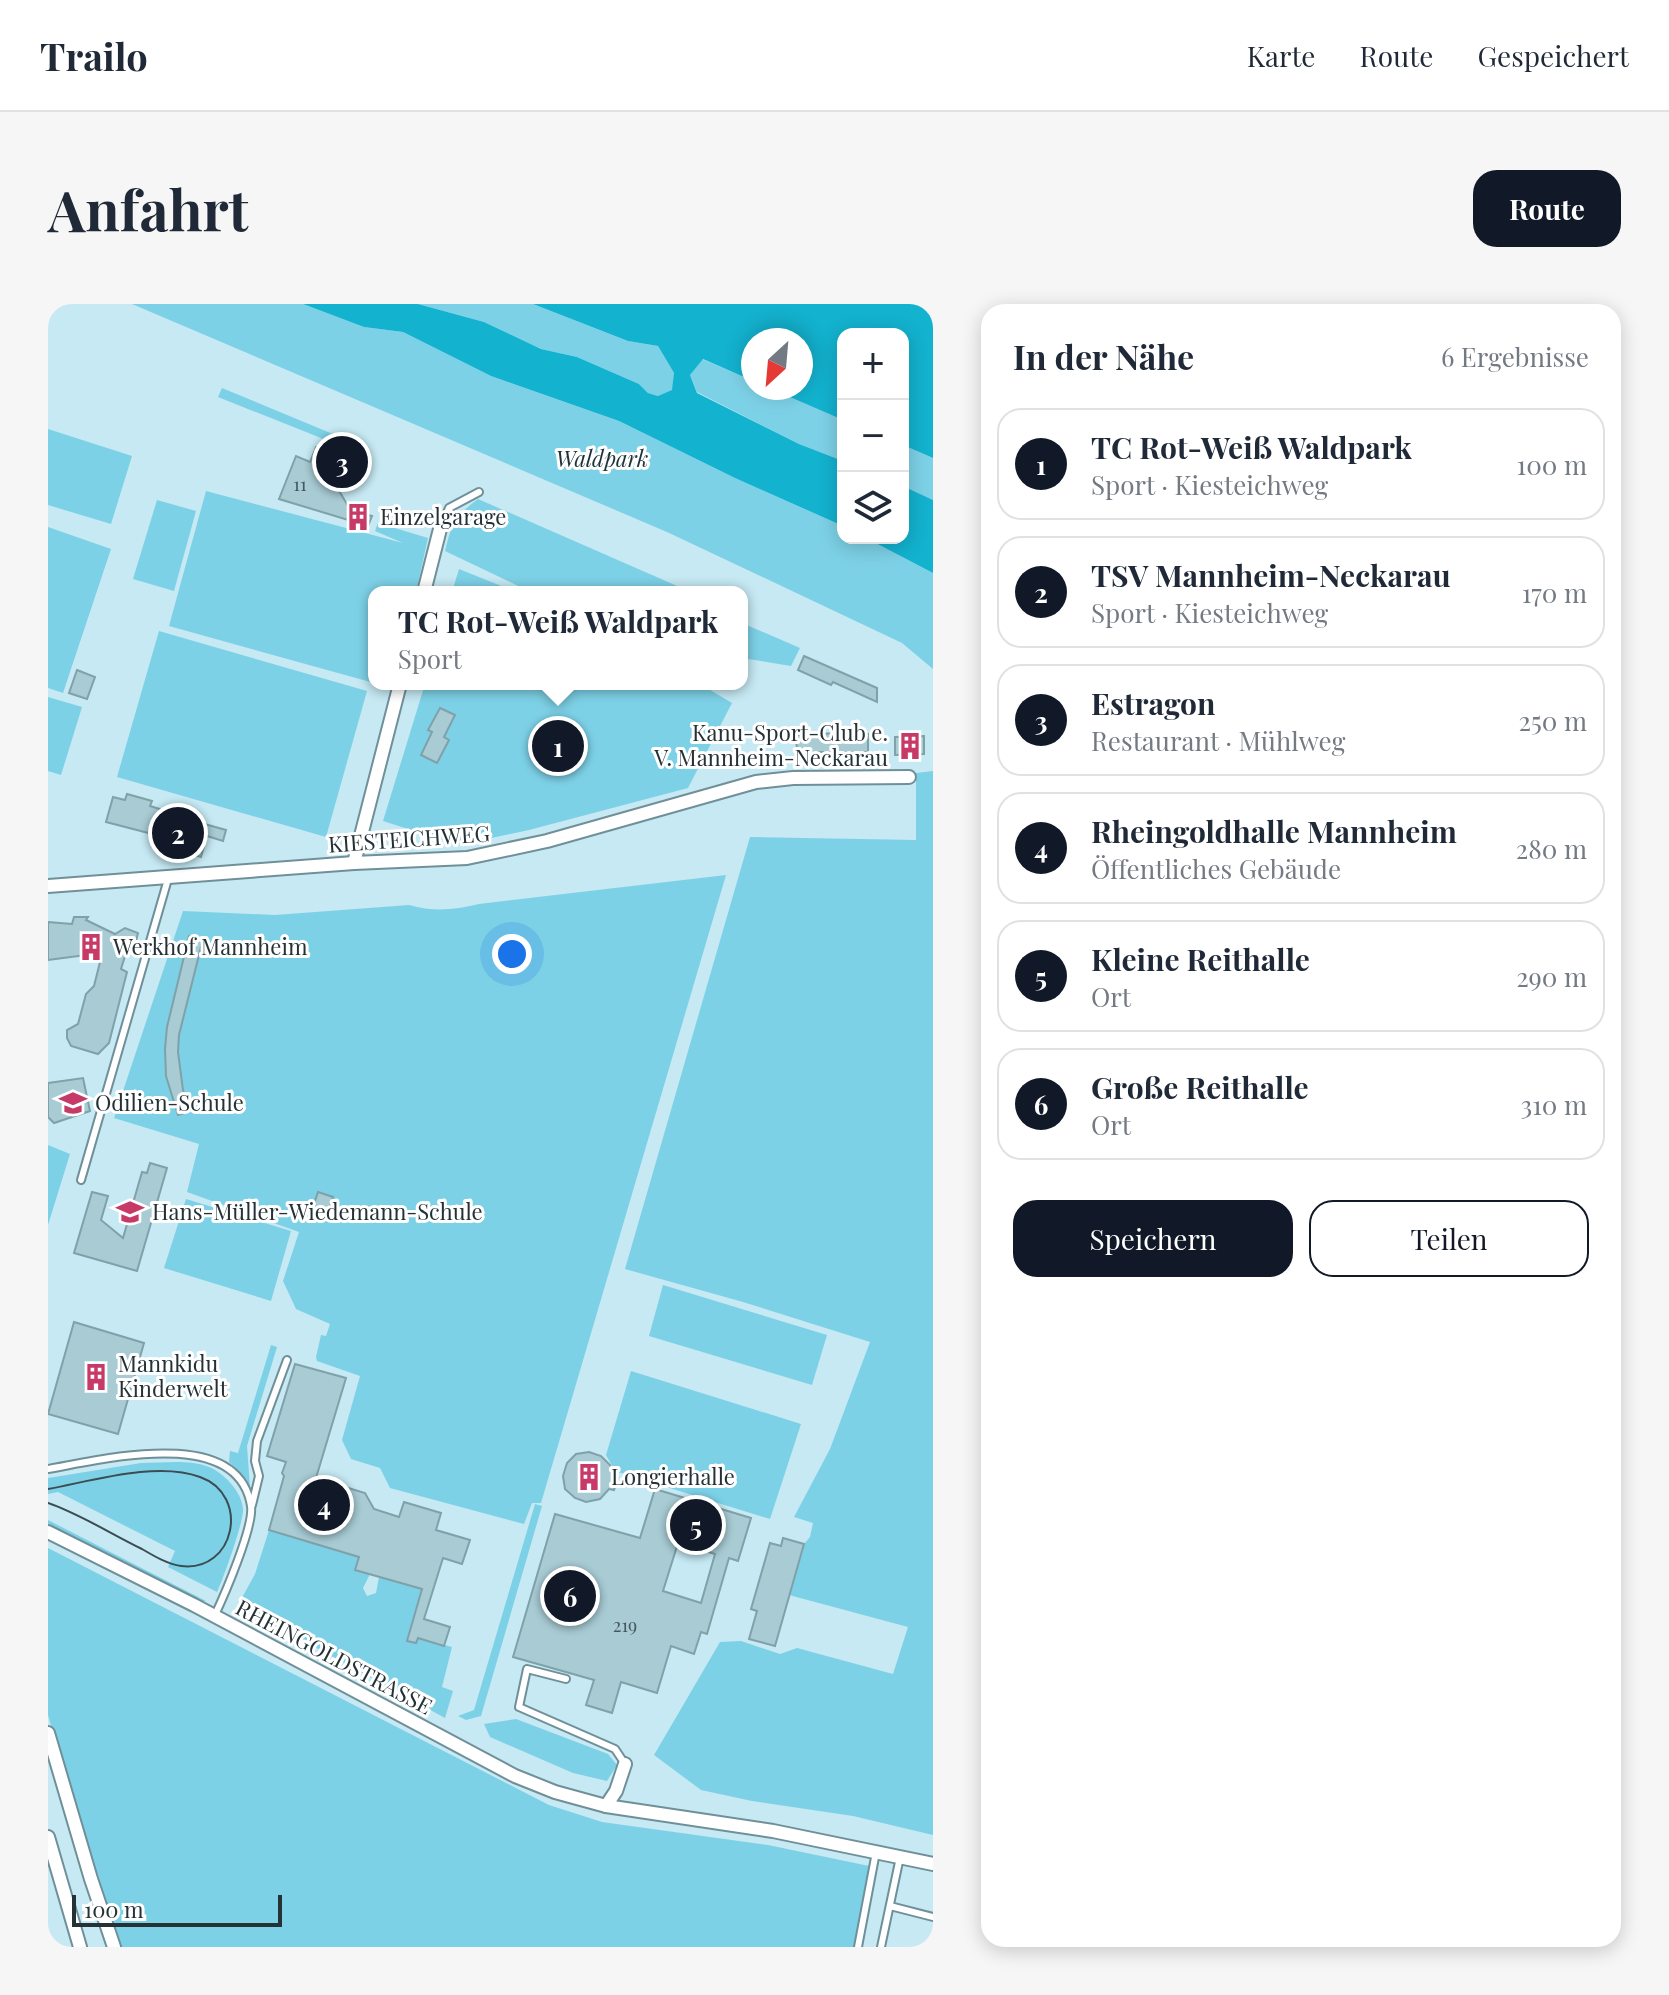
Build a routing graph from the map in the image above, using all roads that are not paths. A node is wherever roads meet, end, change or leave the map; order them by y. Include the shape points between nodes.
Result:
1 (479, 492) dead end
2 (440, 529) joint
3 (426, 586) edge
4 (398, 690) edge
5 (909, 777) dead end
6 (354, 863) junction
7 (168, 879) junction
8 (48, 886) edge
9 (81, 1180) dead end
10 (287, 1360) dead end
11 (48, 1469) edge
12 (252, 1508) junction
13 (48, 1532) edge
14 (214, 1617) junction
15 (566, 1679) dead end
16 (48, 1733) edge
17 (625, 1764) joint
18 (604, 1812) junction
19 (48, 1837) edge
20 (876, 1852) junction
21 (900, 1857) junction
22 (933, 1864) edge
23 (890, 1906) junction
24 (933, 1917) edge
25 (80, 1947) edge
26 (114, 1947) edge
27 (858, 1947) edge
28 (882, 1947) edge

1 - 2 lane via 449,508
2 - 3 street
4 - 6 street
5 - 6 street, KIESTEICHWEG via 756,782 504,851 467,858
6 - 7 street, KIESTEICHWEG
7 - 8 street, KIESTEICHWEG
7 - 9 lane
10 - 12 lane via 257,1441 259,1476
11 - 12 lane via 143,1453 202,1457 218,1461 233,1474
12 - 14 lane via 232,1579
13 - 14 street, RHEINGOLDSTRASSE
14 - 18 street, RHEINGOLDSTRASSE via 455,1749 554,1798
15 - 17 lane via 527,1669 519,1707 615,1749
16 - 26 street
17 - 18 street
18 - 20 street, RHEINGOLDSTRASSE
19 - 25 street
20 - 21 street, RHEINGOLDSTRASSE
20 - 27 lane
21 - 22 street, RHEINGOLDSTRASSE
21 - 23 lane
23 - 24 lane
23 - 28 lane

